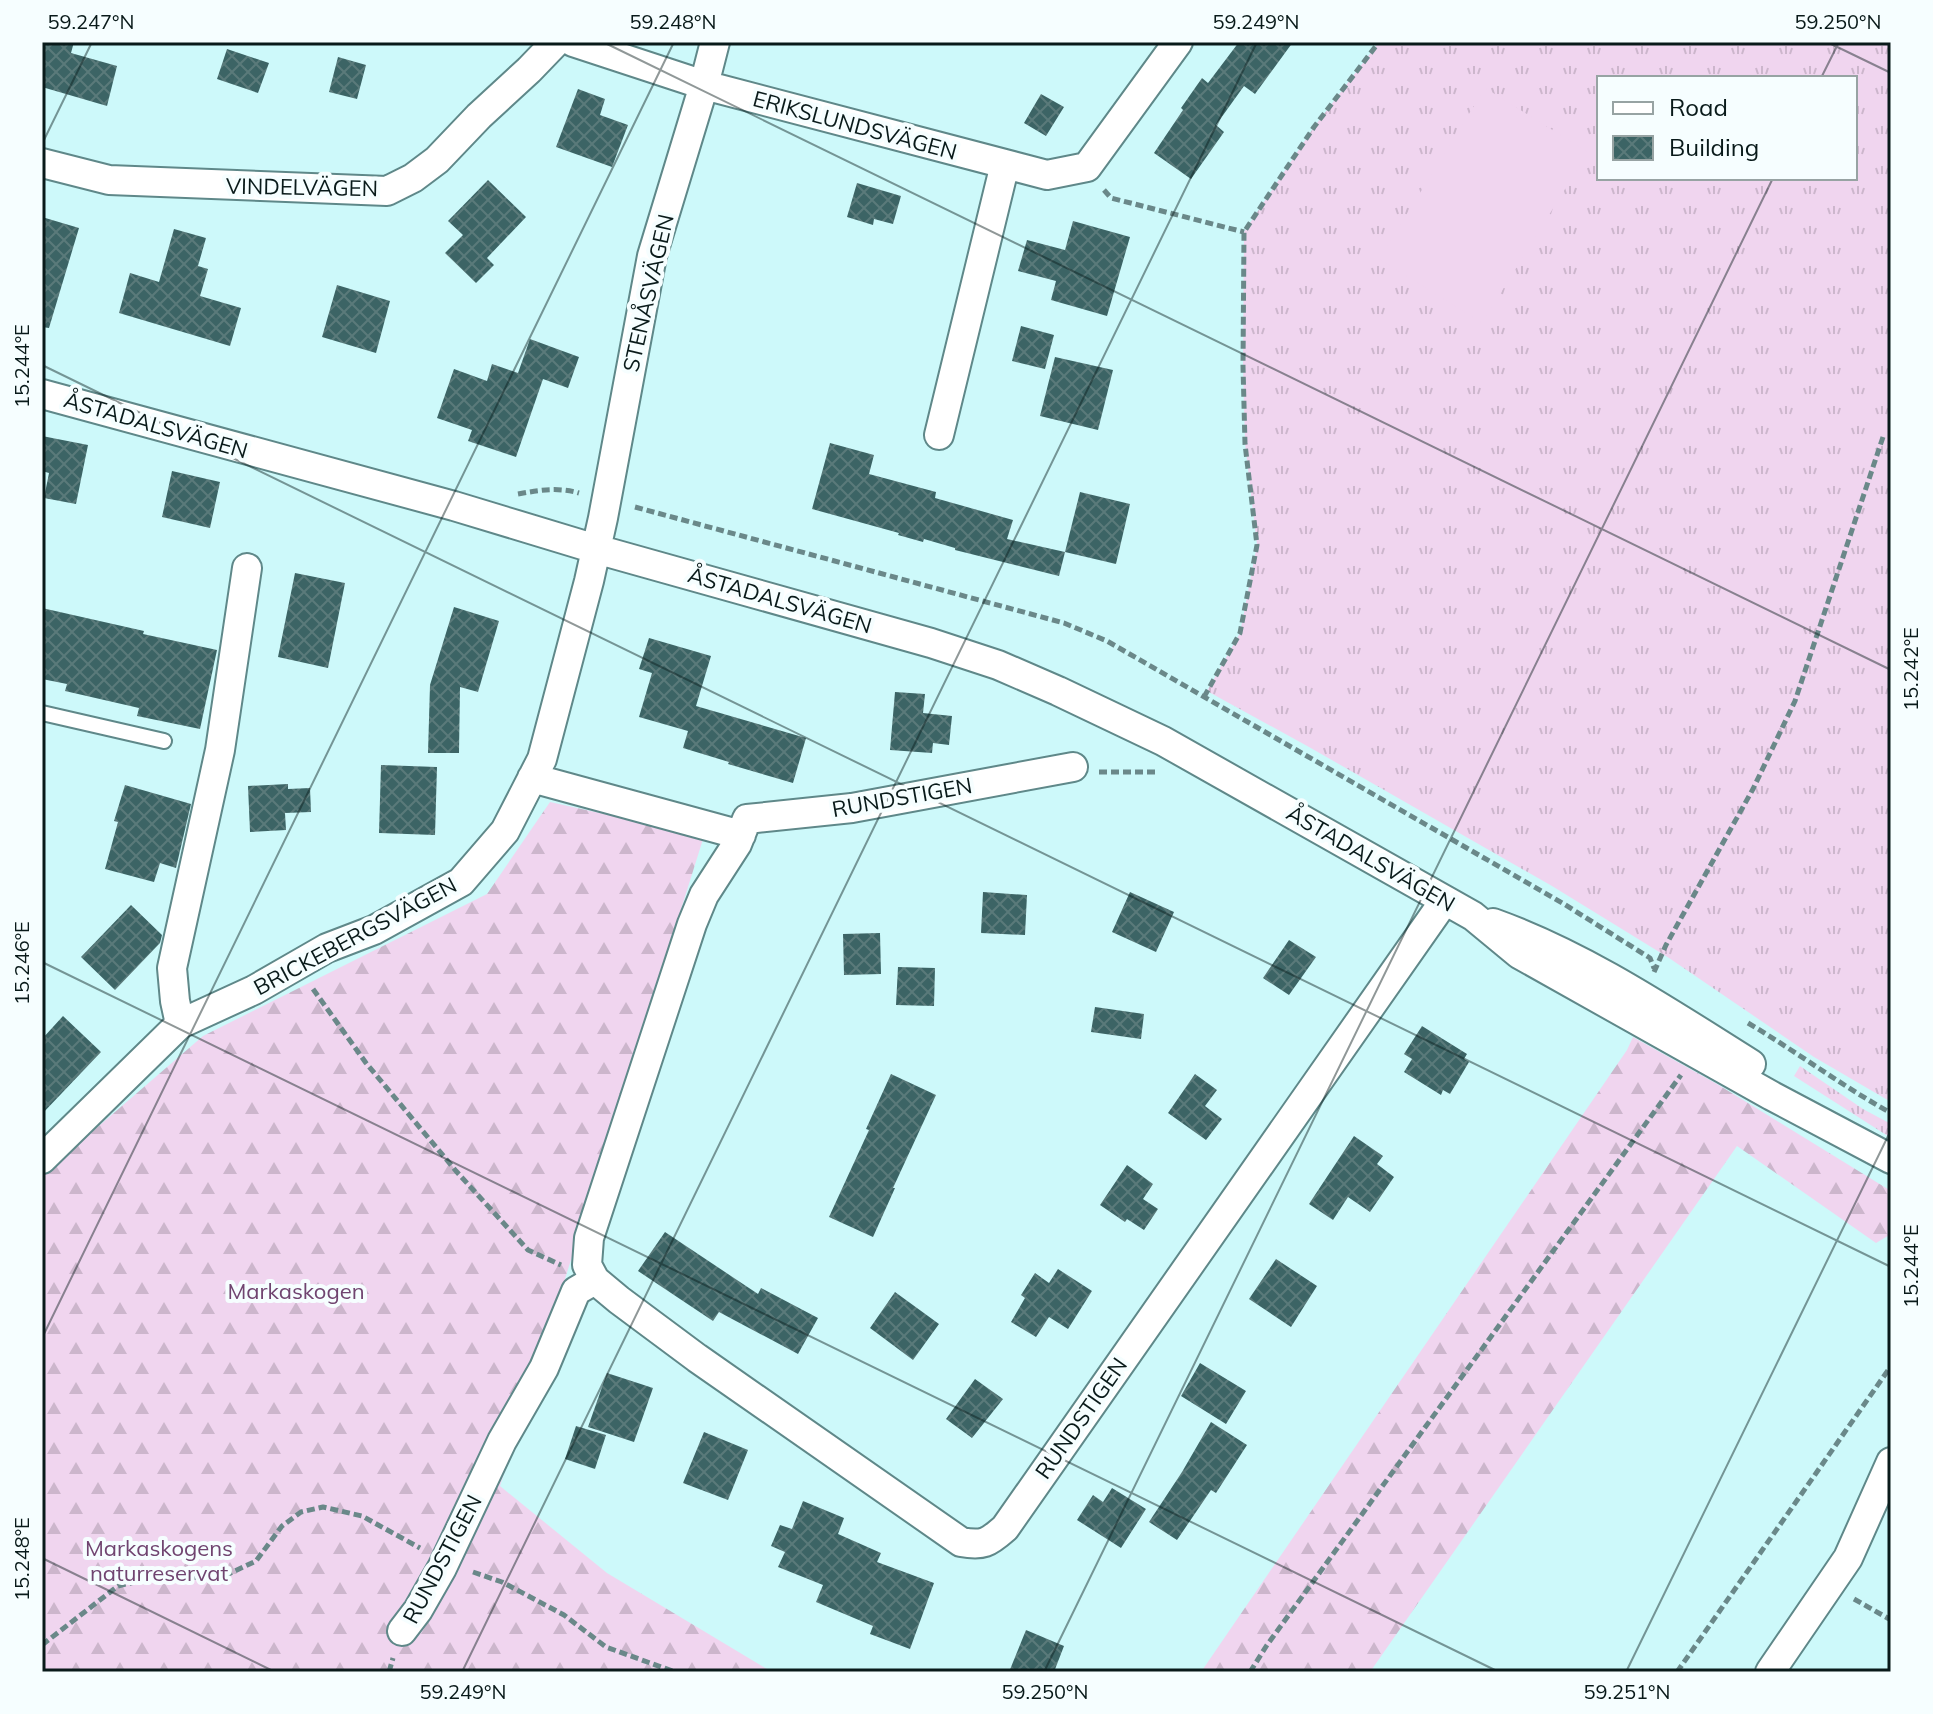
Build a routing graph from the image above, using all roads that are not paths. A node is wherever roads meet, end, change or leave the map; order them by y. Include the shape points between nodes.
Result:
1 (556, 42) edge
2 (573, 42) edge
3 (715, 42) edge
4 (1178, 42) edge
5 (704, 85) junction
6 (42, 163) edge
7 (1005, 164) junction
8 (42, 394) edge
9 (939, 435) dead end
10 (596, 549) junction
11 (247, 568) dead end
12 (42, 713) edge
13 (164, 741) dead end
14 (1073, 767) road end
15 (532, 778) junction
16 (741, 835) junction
17 (1445, 900) junction
18 (180, 1024) junction
19 (1882, 1154) edge
20 (42, 1159) edge
21 (595, 1280) junction
22 (1891, 1462) edge
23 (402, 1631) dead end
24 (1770, 1672) edge

1 - 6 street, VINDELVÄGEN via 437,160 387,191 109,180
2 - 5 street
3 - 5 street, STENÅSVÄGEN
4 - 7 street, ERIKSLUNDSVÄGEN via 1087,167 1047,175
5 - 7 street, ERIKSLUNDSVÄGEN
5 - 10 street, STENÅSVÄGEN via 652,256
7 - 9 street
8 - 10 street, ÅSTADALSVÄGEN
10 - 15 street, BRICKEBERGSVÄGEN via 542,759
10 - 17 street, ÅSTADALSVÄGEN via 998,665 1163,741
11 - 18 street via 220,750 172,968
12 - 13 lane
14 - 16 street, RUNDSTIGEN via 852,808 747,819
15 - 16 street
15 - 18 street, BRICKEBERGSVÄGEN via 505,831 461,882
16 - 21 street, RUNDSTIGEN via 704,895 647,1059 589,1238 587,1265
17 - 19 street, ÅSTADALSVÄGEN via 1519,954
17 - 21 street, RUNDSTIGEN via 992,1540 978,1545 961,1542 697,1358
18 - 20 street, BRICKEBERGSVÄGEN
21 - 23 street, RUNDSTIGEN via 576,1291 544,1368 502,1441 445,1562
22 - 24 street via 1848,1558

